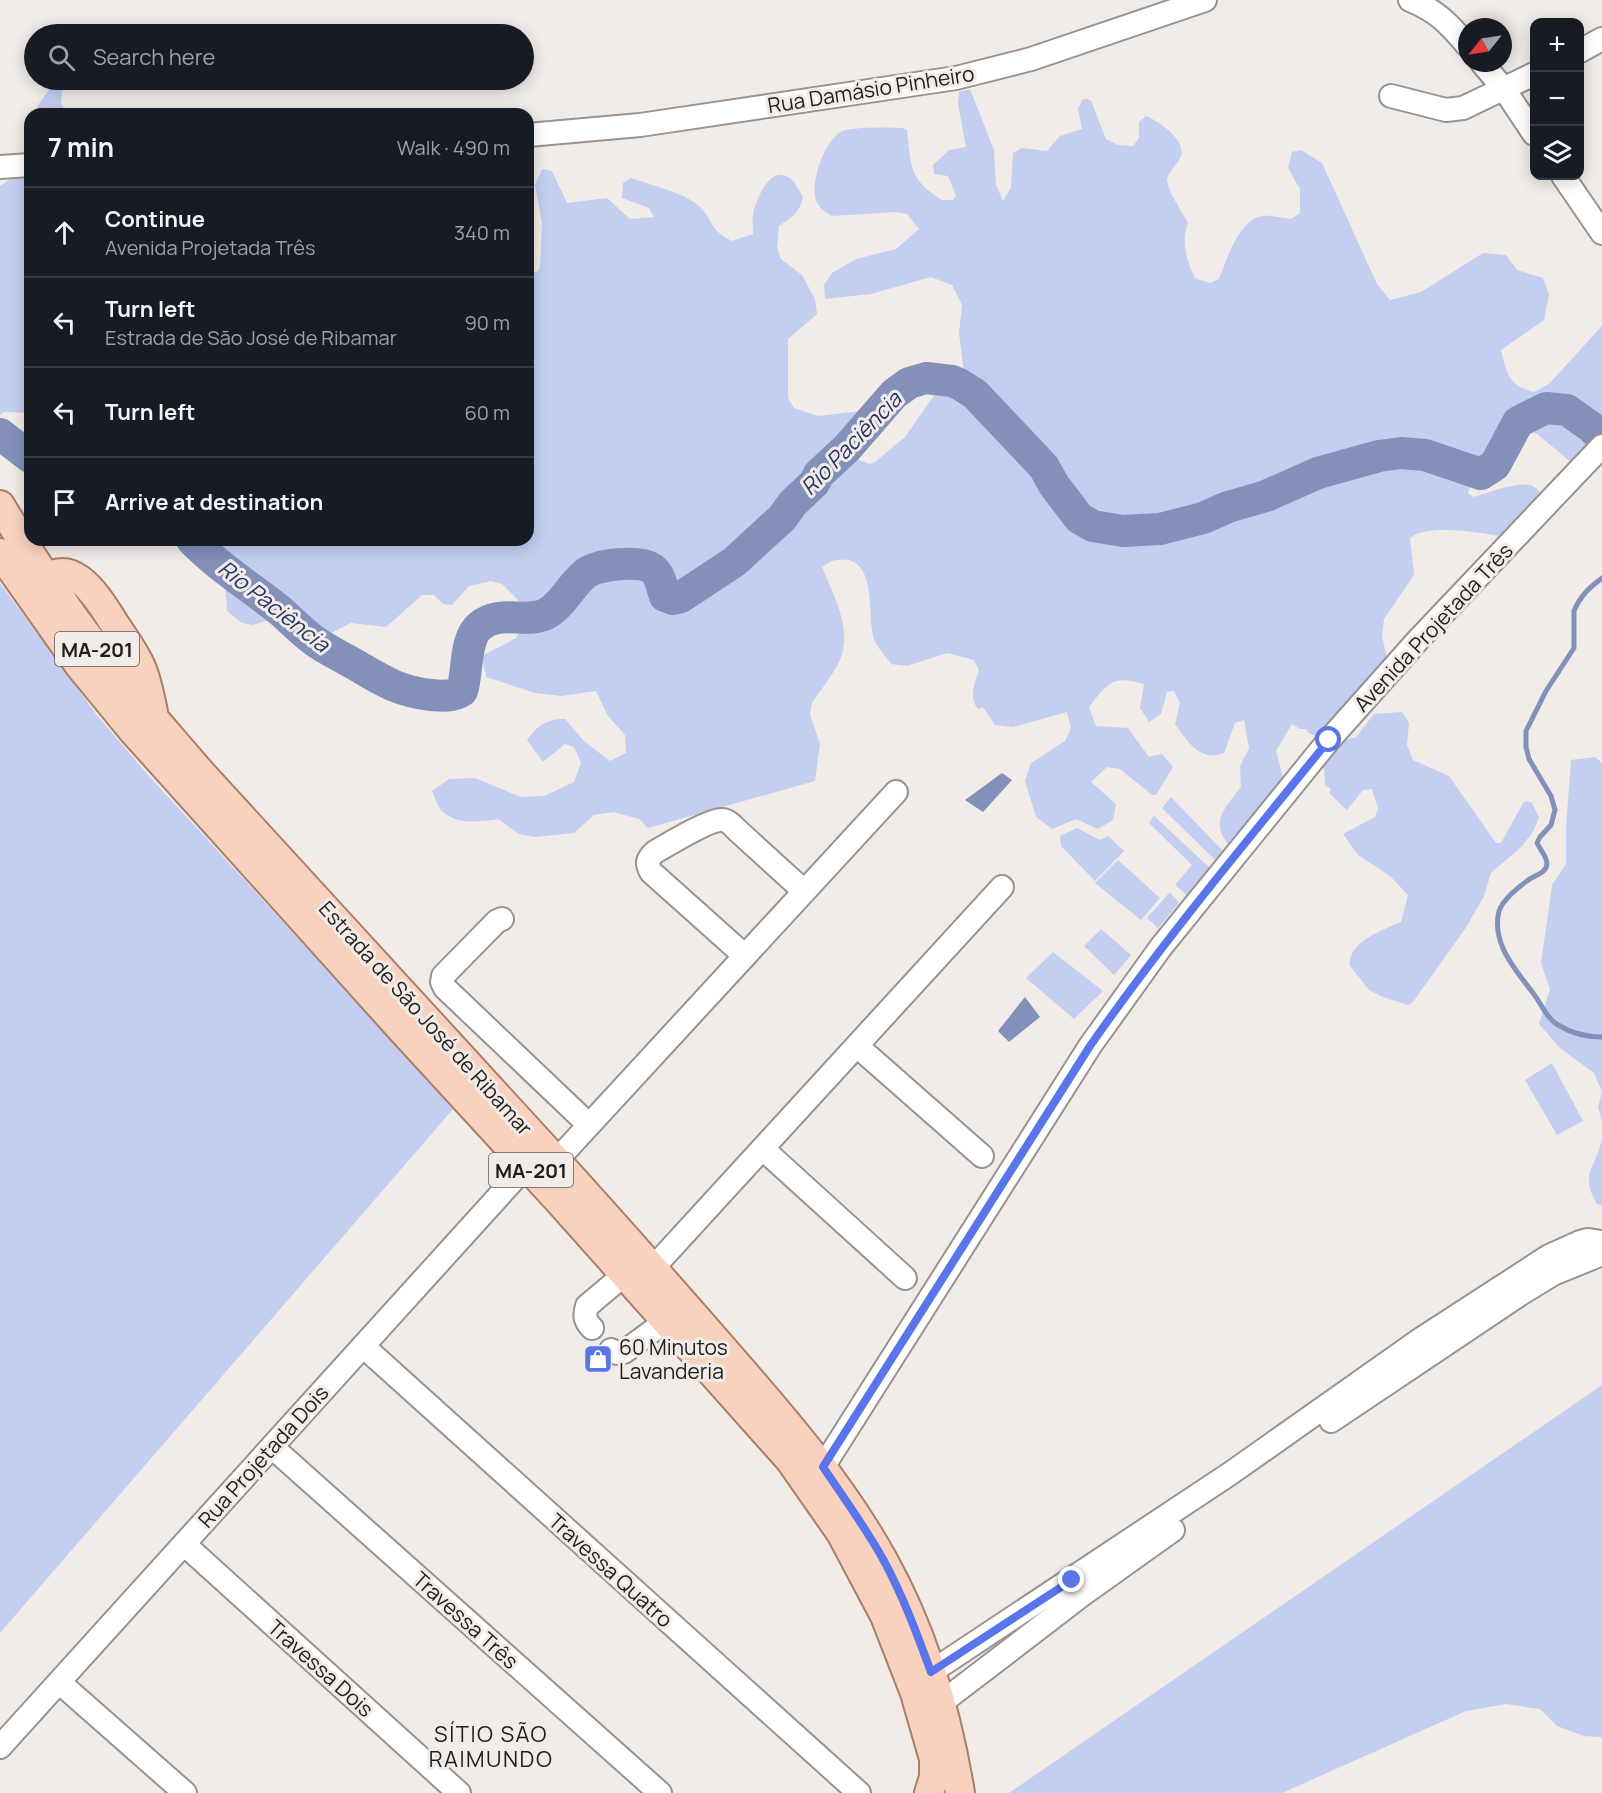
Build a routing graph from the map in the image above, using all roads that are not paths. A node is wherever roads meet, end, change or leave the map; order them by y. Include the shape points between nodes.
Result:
1 (1205, 0) edge
2 (1410, 0) edge
3 (1458, 35) edge
4 (1602, 39) edge
5 (1584, 49) edge
6 (1490, 72) edge
7 (1530, 76) edge
8 (1504, 89) junction
9 (1391, 96) dead end
10 (1530, 128) edge
11 (534, 134) edge
12 (24, 165) edge
13 (0, 167) edge
14 (1566, 180) edge
15 (1600, 230) edge
16 (1598, 450) edge
17 (0, 505) edge
18 (0, 553) edge
19 (39, 589) junction
20 (896, 792) dead end
21 (1002, 887) dead end
22 (804, 891) junction
23 (502, 919) dead end
24 (745, 956) junction
25 (857, 1046) junction
26 (589, 1125) junction
27 (763, 1149) junction
28 (982, 1156) dead end
29 (556, 1161) junction
30 (526, 1165) junction
31 (1601, 1248) edge
32 (653, 1268) junction
33 (625, 1274) junction
34 (905, 1278) dead end
35 (666, 1321) junction
36 (592, 1329) dead end
37 (363, 1346) junction
38 (611, 1350) dead end
39 (272, 1447) junction
40 (823, 1467) junction
41 (184, 1544) junction
42 (1077, 1587) junction
43 (931, 1672) junction
44 (59, 1682) junction
45 (941, 1703) junction
46 (0, 1747) edge
47 (185, 1793) edge
48 (459, 1793) edge
49 (660, 1793) edge
50 (859, 1793) edge
51 (929, 1793) edge
52 (960, 1793) edge

1 - 11 street, Rua Damásio Pinheiro via 1031,59 956,78 640,125
2 - 3 street via 1437,14
4 - 5 street
6 - 8 street
7 - 8 street
8 - 9 street via 1463,108 1446,110
8 - 10 street
12 - 13 street
14 - 15 street
16 - 40 street, Avenida Projetada Três via 1329,740 1161,947 1090,1046
17 - 19 main road, Estrada de São José de Ribamar / MA-201
18 - 19 main road, Estrada de São José de Ribamar / MA-201
19 - 29 main road, Estrada de São José de Ribamar / MA-201 via 56,575 70,574 92,589 141,667 153,717
19 - 30 main road, Estrada de São José de Ribamar / MA-201 via 79,665 134,732
20 - 22 street
21 - 25 street
22 - 24 street
22 - 24 street via 722,820 648,858 651,872
23 - 26 street via 443,976 442,982
24 - 26 street
25 - 27 street
25 - 28 street
26 - 29 street
27 - 32 street
27 - 34 street
29 - 32 main road, Estrada de São José de Ribamar / MA-201
30 - 33 main road, Estrada de São José de Ribamar / MA-201
30 - 37 street, Rua Projetada Dois
31 - 42 street via 1394,1368
32 - 40 main road, Estrada de São José de Ribamar / MA-201
33 - 35 main road, Estrada de São José de Ribamar / MA-201
33 - 36 street via 587,1306 586,1322
35 - 38 street via 624,1352
35 - 51 main road, Estrada de São José de Ribamar / MA-201 via 790,1460 865,1575 885,1616 924,1723 934,1759
37 - 39 street, Rua Projetada Dois
37 - 50 street, Travessa Quatro
39 - 41 street, Rua Projetada Dois
39 - 49 street, Travessa Três
40 - 43 main road, Estrada de São José de Ribamar / MA-201 via 885,1562
41 - 44 street, Rua Projetada Dois
41 - 48 street, Travessa Dois
42 - 43 street
42 - 45 street
43 - 45 main road, Estrada de São José de Ribamar / MA-201
44 - 46 street, Rua Projetada Dois
44 - 47 street
45 - 52 main road, Estrada de São José de Ribamar / MA-201

